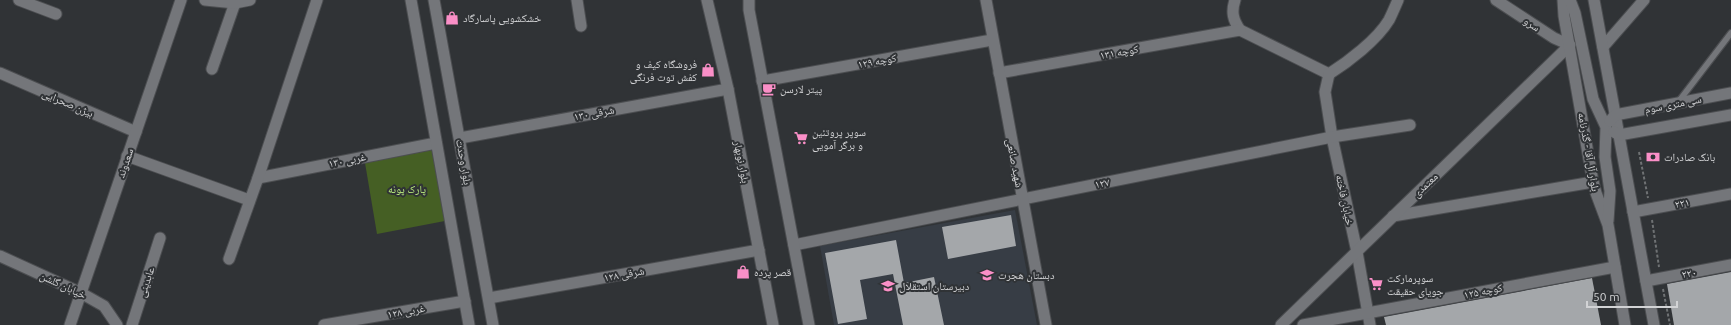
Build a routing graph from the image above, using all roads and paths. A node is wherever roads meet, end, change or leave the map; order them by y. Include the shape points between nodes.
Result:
1 (19, 0) edge
2 (181, 0) edge
3 (205, 0) edge
4 (250, 0) edge
5 (317, 0) edge
6 (411, 0) edge
7 (434, 0) edge
8 (577, 0) edge
9 (707, 0) edge
10 (749, 0) edge
11 (986, 0) edge
12 (1234, 0) edge
13 (1398, 0) edge
14 (1496, 0) edge
15 (1563, 0) edge
16 (1570, 0) edge
17 (1594, 0) edge
18 (1644, 0) edge
19 (236, 1) edge
20 (56, 14) dead end
21 (582, 26) dead end
22 (1240, 30) junction
23 (1731, 33) edge
24 (992, 40) junction
25 (1570, 45) junction
26 (1603, 47) junction
27 (212, 69) dead end
28 (0, 73) edge
29 (999, 73) junction
30 (1329, 74) junction
31 (762, 81) junction
32 (728, 89) junction
33 (1731, 93) edge
34 (1678, 103) junction
35 (1646, 109) junction
36 (1615, 115) junction
37 (1731, 115) edge
38 (1410, 125) dead end
39 (1606, 127) junction
40 (1648, 129) junction
41 (136, 132) junction
42 (1619, 135) junction
43 (1332, 137) junction
44 (460, 138) junction
45 (436, 143) junction
46 (1639, 152) dead end
47 (127, 156) junction
48 (258, 178) junction
49 (1593, 182) junction
50 (1731, 194) edge
51 (1022, 199) junction
52 (249, 200) junction
53 (1650, 209) junction
54 (1633, 212) junction
55 (1393, 216) junction
56 (1608, 226) junction
57 (160, 238) dead end
58 (794, 245) junction
59 (759, 250) junction
60 (1357, 252) junction
61 (0, 256) edge
62 (229, 259) dead end
63 (1731, 265) edge
64 (1615, 266) junction
65 (1661, 278) junction
66 (1646, 281) junction
67 (81, 293) junction
68 (489, 298) junction
69 (465, 301) junction
70 (1368, 313) junction
71 (70, 325) edge
72 (117, 325) edge
73 (132, 325) edge
74 (324, 325) edge
75 (469, 325) edge
76 (493, 325) edge
77 (772, 325) edge
78 (809, 325) edge
79 (1046, 325) edge
80 (1281, 325) edge
81 (1303, 325) edge
82 (1370, 325) edge
83 (1625, 325) edge
84 (1654, 325) edge
85 (1670, 325) edge

1 - 20 street
2 - 41 street, سعدوند
3 - 19 street
4 - 19 street
5 - 48 street
6 - 45 street
7 - 44 street, بلوار وحدت
8 - 21 street
9 - 32 street, بلوار نوبهار
10 - 31 street
11 - 24 street, شهید صانعی
12 - 22 street via 1232,12 1234,22
13 - 30 street via 1388,21 1368,44 1347,63
14 - 25 street, سرو via 1554,38
15 - 25 street, بلوار آل آقا - گذرنامه
16 - 39 street via 1593,99
17 - 26 street
18 - 26 street
19 - 27 street
22 - 29 street, کوچه ۱۳۱
22 - 30 street
23 - 34 lane
24 - 29 street, شهید صانعی
24 - 31 street, کوچه ۱۲۹
25 - 49 street, بلوار آل آقا - گذرنامه
25 - 55 street, معتمدی
26 - 36 street
28 - 41 street, بیژن صحرایی
29 - 51 street, شهید صانعی
30 - 43 street, خیابان فاخته via 1325,92
31 - 58 street
32 - 44 street, ۱۳۰ شرقی
32 - 59 street, بلوار نوبهار
33 - 34 street, سی متری سوم
34 - 35 street, سی متری سوم
35 - 36 street, سی متری سوم
35 - 40 street via 1641,120
36 - 39 street
36 - 42 street
37 - 40 street, سی متری سوم
38 - 43 street, ۱۲۷
39 - 42 street
39 - 56 street via 1605,157 1610,191
40 - 42 street, سی متری سوم
41 - 47 street, سعدوند
42 - 54 street
43 - 51 street, ۱۲۷
43 - 60 street, خیابان فاخته
44 - 68 street, بلوار وحدت
45 - 48 street, ۱۳۰ غربی
45 - 69 street
46 - 53 path
47 - 52 street
47 - 67 street, سعدوند
48 - 52 street
49 - 55 street
49 - 56 street, بلوار آل آقا - گذرنامه
50 - 53 street, ۲۲۱
51 - 58 street, ۱۲۷
51 - 79 street, شهید صانعی
52 - 62 street
53 - 54 street, ۲۲۱
53 - 65 path
54 - 66 street
55 - 60 street, معتمدی
56 - 64 street, بلوار آل آقا - گذرنامه
57 - 73 street, عابدینی
58 - 78 street
59 - 68 street, ۱۲۸ شرقی
59 - 77 street, بلوار نوبهار
60 - 70 street, خیابان فاخته
60 - 80 street, معتمدی
61 - 67 street, خیابان گلشن
63 - 65 street, ۲۲۰
64 - 70 street, کوچه ۱۲۵
64 - 83 street, بلوار آل آقا - گذرنامه
65 - 66 street, ۲۲۰
65 - 85 path
66 - 84 street
67 - 71 street, سعدوند
67 - 72 street, خیابان گلشن via 104,306
68 - 76 street, بلوار وحدت
69 - 74 street, ۱۲۸ غربی
69 - 75 street
70 - 81 street, کوچه ۱۲۵
70 - 82 street, خیابان فاخته

